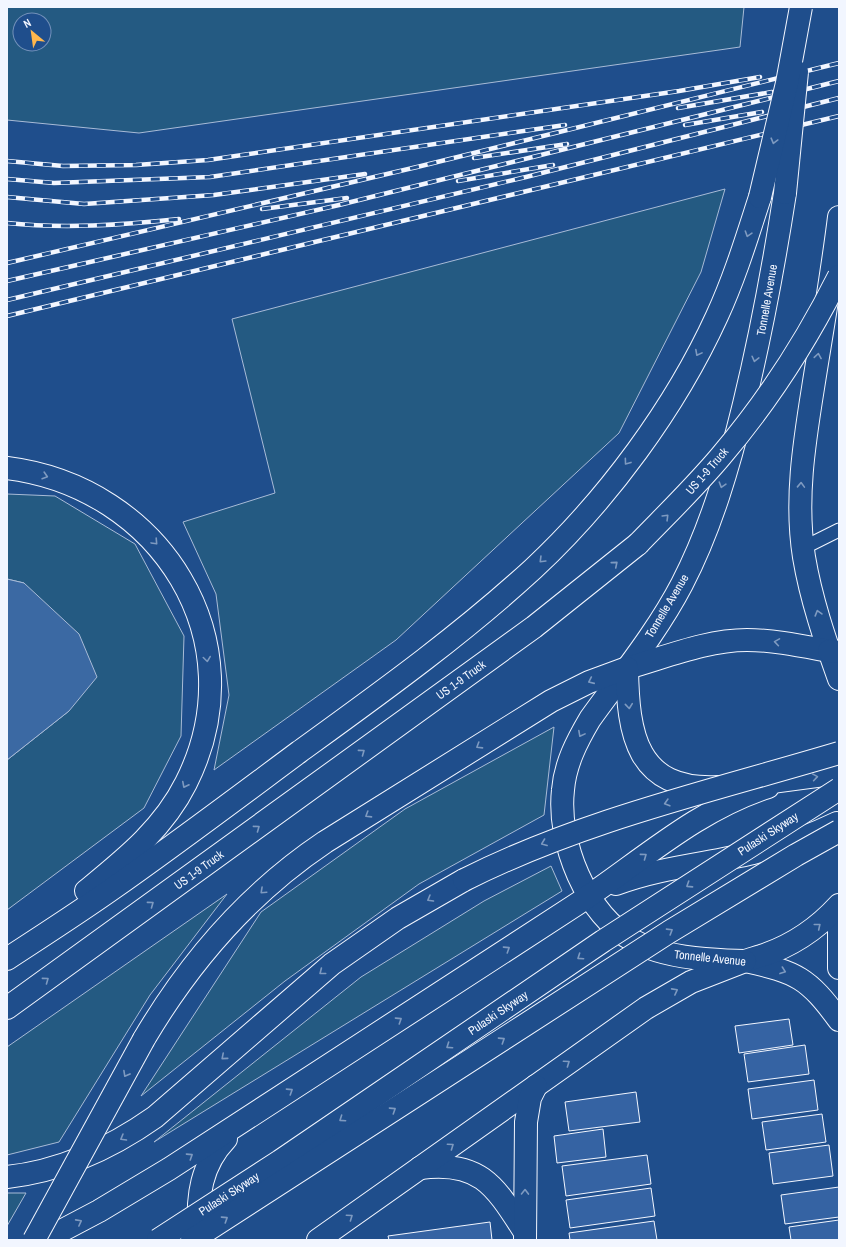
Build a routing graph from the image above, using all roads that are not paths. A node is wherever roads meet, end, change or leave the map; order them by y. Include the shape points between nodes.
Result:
1 (802, 7) edge
2 (839, 217) edge
3 (839, 276) edge
4 (7, 468) edge
5 (839, 530) edge
6 (803, 548) junction
7 (834, 651) edge
8 (627, 668) junction
9 (839, 679) edge
10 (839, 753) edge
11 (839, 773) edge
12 (790, 780) junction
13 (839, 788) edge
14 (839, 822) edge
15 (839, 831) edge
16 (589, 895) junction
17 (839, 905) edge
18 (839, 921) edge
19 (7, 958) edge
20 (746, 961) junction
21 (839, 968) edge
22 (10, 1005) edge
23 (839, 1020) edge
24 (536, 1086) junction
25 (257, 1112) junction
26 (420, 1168) junction
27 (7, 1177) edge
28 (525, 1236) edge
29 (34, 1240) edge
30 (44, 1240) edge
31 (158, 1240) edge
32 (192, 1240) edge
33 (200, 1240) edge
34 (318, 1240) edge

1 -> 8 main road, Tonnelle Avenue, bridge via 785,193 758,346 737,435 715,507 681,586
1 -> 19 main road, bridge via 760,197 730,285 691,367 615,478 557,545 490,607 416,667 112,889
6 -> 2 main road via 802,472
22 -> 3 main road, US 1-9 Truck, bridge via 494,657 592,583 638,544 672,511 738,436 810,329
4 -> 19 main road via 42,474 73,486 109,504 146,533 172,564 192,601 204,640 209,681 206,722 195,763 176,801 132,853
5 - 6 lane
7 -> 6 main road via 809,581
7 -> 8 main road via 746,640 701,647
7 - 9 main road
8 -> 12 main road via 629,710 634,733 642,755 656,772 676,782 701,787 745,786
8 -> 16 main road, Tonnelle Avenue via 581,734 564,782 562,816 567,845
8 -> 29 main road, bridge via 589,682 550,702 306,855 270,884 218,936 174,991 144,1039
10 -> 27 main road, bridge via 578,830 531,848 464,880 398,918 332,964 137,1130 98,1152 75,1161
12 -> 11 main road
16 -> 12 main road via 661,844 720,807
13 -> 31 main road, Pulaski Skyway, bridge via 597,945 280,1161
14 - 16 main road via 775,847 662,870
32 -> 15 main road, Pulaski Skyway, bridge via 669,932
16 - 20 main road, Tonnelle Avenue via 613,925 648,948 693,958
25 -> 16 main road
20 -> 17 main road via 775,951 804,936
18 - 21 main road
20 -> 23 main road, Tonnelle Avenue via 770,966 800,978 811,985
24 -> 20 main road via 670,993
26 -> 24 main road
28 -> 24 main road via 526,1122 530,1098
30 -> 25 main road via 142,1186
25 - 33 main road via 220,1145 206,1167 198,1203
26 - 28 main road via 448,1166 475,1174 488,1182 498,1192
34 -> 26 main road

